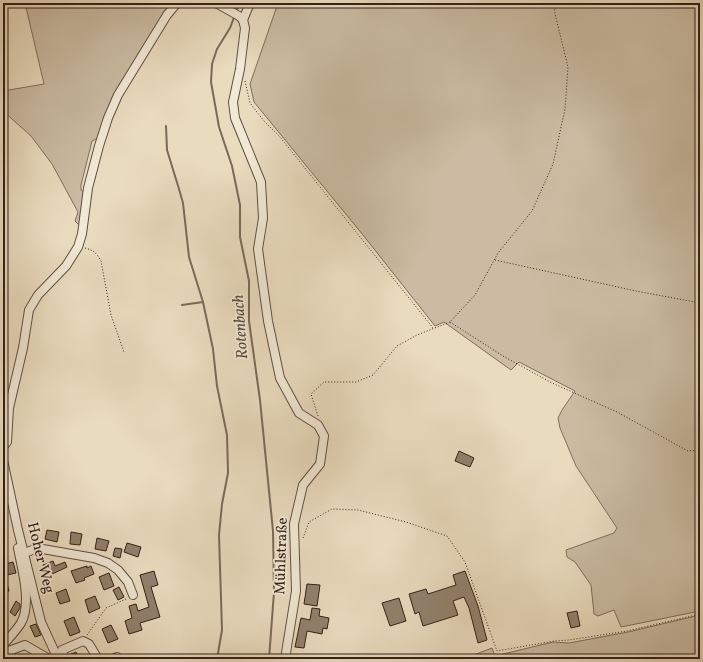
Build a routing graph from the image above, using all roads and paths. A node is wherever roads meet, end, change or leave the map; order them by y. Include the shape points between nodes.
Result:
1 (177, 3) edge
2 (216, 3) edge
3 (250, 3) edge
4 (554, 3) edge
5 (238, 16) junction
6 (245, 81) dead end
7 (78, 247) junction
8 (494, 260) junction
9 (700, 303) edge
10 (450, 322) junction
11 (434, 329) junction
12 (124, 352) dead end
13 (320, 422) dead end
14 (3, 447) edge
15 (700, 450) edge
16 (3, 460) edge
17 (18, 530) junction
18 (301, 543) dead end
19 (25, 553) junction
20 (133, 595) joint
21 (700, 614) edge
22 (86, 635) dead end
23 (11, 636) junction
24 (3, 645) edge
25 (25, 645) junction
26 (3, 653) edge
27 (49, 659) edge
28 (58, 659) edge
29 (64, 659) edge
30 (98, 659) edge
31 (285, 659) edge

1 - 7 street via 118,95 111,112 88,188
2 - 5 street
3 - 5 street
4 - 8 path via 568,67 565,109 554,157 532,211
5 - 31 street, Mühlstraße via 245,28 233,102 235,118 260,182 263,218 258,249 268,321 280,378 299,413 318,425 324,436 320,464 304,485 294,524 296,591
6 - 11 path via 250,103
7 - 12 path via 91,249 101,261 111,315
7 - 14 street via 66,266 38,295 29,310 9,408 7,442
8 - 9 path
8 - 10 path via 475,295
10 - 11 path
10 - 15 path via 503,356 552,382 618,412 688,451
11 - 13 path via 417,334 397,346 373,375 356,382 324,382 311,394
16 - 17 street, Hoher Weg
17 - 19 street, Hoher Weg
17 - 23 street via 16,535 26,605 21,622
18 - 21 path via 309,522 332,509 358,510 447,536 465,562 497,651 554,640 627,631
19 - 20 street via 37,548 108,563 128,582
19 - 28 street, Hoher Weg via 41,622
20 - 22 path via 106,608
23 - 24 street
23 - 25 street
25 - 26 street
25 - 27 street
29 - 30 street via 62,650 83,641 90,644

